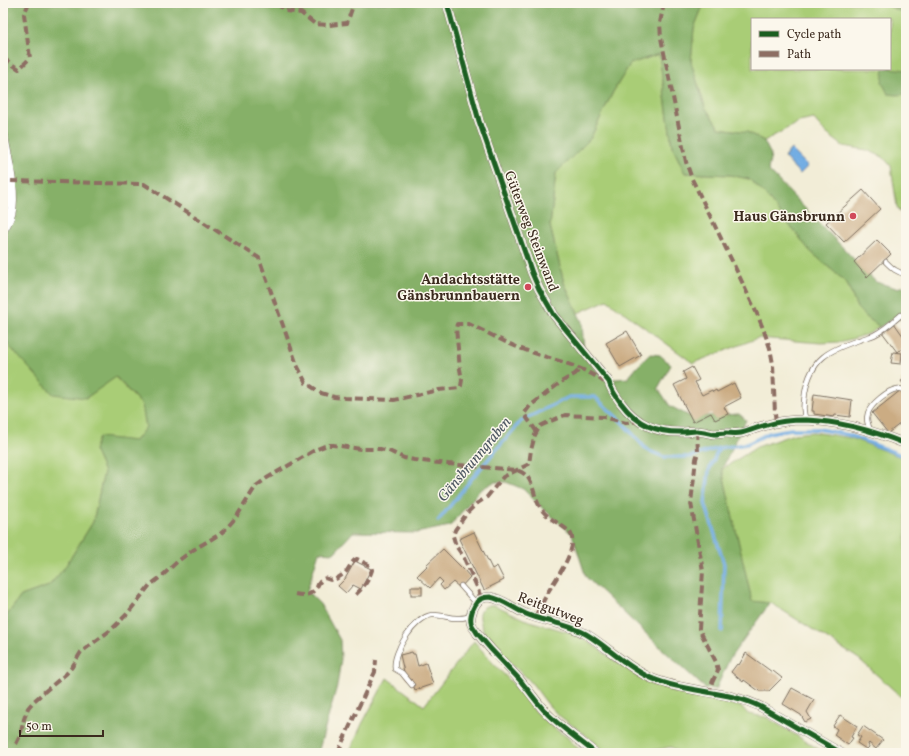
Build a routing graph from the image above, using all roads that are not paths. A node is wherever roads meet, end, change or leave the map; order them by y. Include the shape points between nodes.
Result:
1 (447, 3) edge
2 (3, 133) edge
3 (3, 230) edge
4 (886, 262) dead end
5 (906, 274) edge
6 (901, 315) dead end
7 (906, 392) edge
8 (806, 420) junction
9 (871, 431) junction
10 (906, 444) edge
11 (461, 586) dead end
12 (476, 604) junction
13 (472, 616) junction
14 (412, 685) dead end
15 (595, 753) edge
16 (841, 753) edge

1 - 8 street, Güterweg Steinwand via 479,121 539,289 554,315 609,382 626,410 638,421 660,430 716,434 734,434 776,423
2 - 3 street via 12,193 11,214
4 - 5 lane via 896,271
6 - 8 lane via 872,336 836,348 821,359 810,375 807,386 803,412
7 - 9 lane via 899,388 888,392 873,405 868,416
8 - 9 street, Güterweg Steinwand via 839,423
9 - 10 street, Güterweg Steinwand
11 - 12 lane
12 - 13 street
12 - 16 street, Reitgutweg via 481,598 492,598 527,614 573,628 591,637 648,677 687,689 751,702
13 - 14 lane via 460,618 430,615 420,620 402,644 394,666
13 - 15 street via 472,626 544,710

